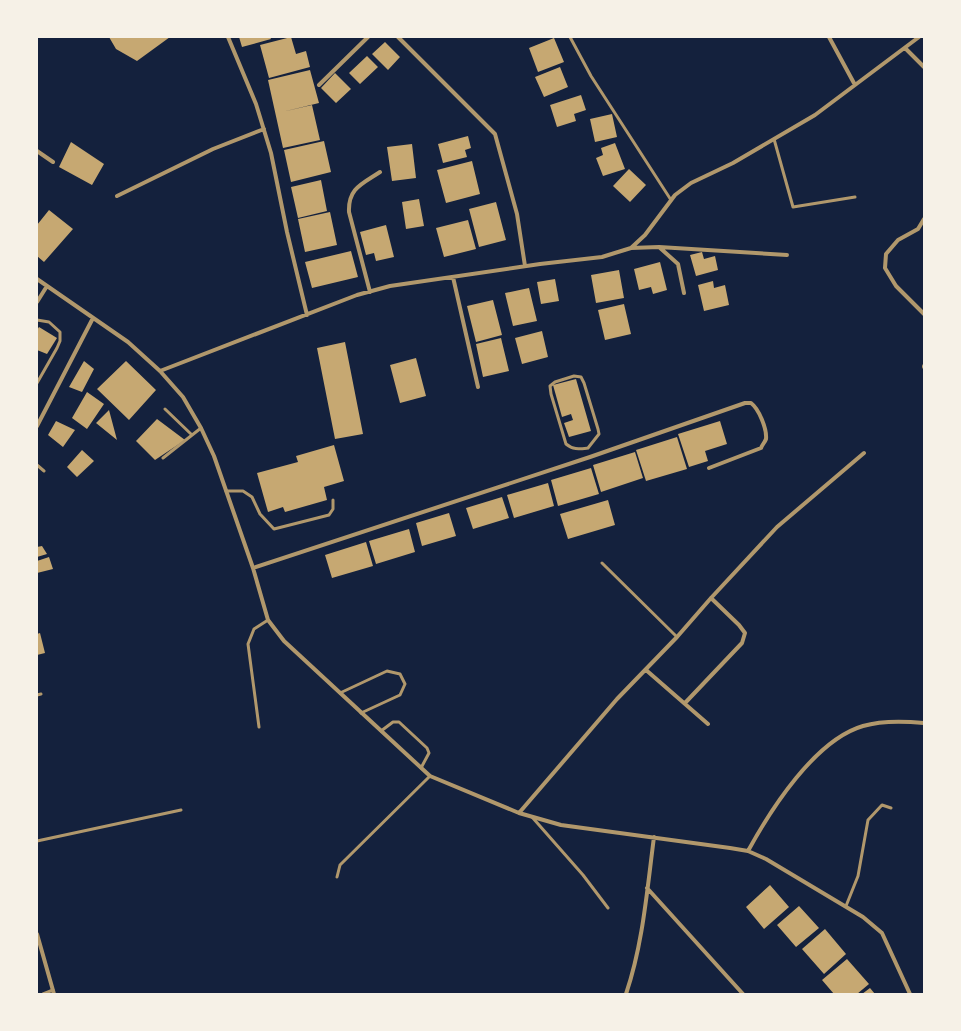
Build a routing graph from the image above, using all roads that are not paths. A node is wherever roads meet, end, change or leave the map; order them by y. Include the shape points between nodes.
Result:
1 (228, 37) edge
2 (368, 37) edge
3 (398, 37) edge
4 (570, 37) edge
5 (829, 37) edge
6 (919, 37) edge
7 (905, 48) junction
8 (924, 67) edge
9 (319, 85) dead end
10 (855, 85) junction
11 (264, 129) junction
12 (774, 139) junction
13 (37, 151) edge
14 (53, 162) dead end
15 (380, 172) dead end
16 (117, 196) dead end
17 (855, 197) dead end
18 (672, 200) junction
19 (924, 219) edge
20 (659, 247) junction
21 (631, 248) junction
22 (787, 255) dead end
23 (525, 266) junction
24 (453, 277) junction
25 (37, 279) edge
26 (47, 286) junction
27 (370, 292) junction
28 (684, 293) dead end
29 (37, 302) edge
30 (924, 314) edge
31 (307, 315) junction
32 (93, 318) junction
33 (37, 320) edge
34 (160, 371) junction
35 (37, 383) edge
36 (478, 387) dead end
37 (165, 409) dead end
38 (37, 426) edge
39 (201, 428) junction
40 (192, 436) junction
41 (588, 448) junction
42 (864, 453) dead end
43 (590, 457) junction
44 (164, 458) dead end
45 (37, 465) edge
46 (709, 468) dead end
47 (44, 471) dead end
48 (226, 491) junction
49 (332, 500) dead end
50 (602, 563) dead end
51 (253, 568) junction
52 (711, 598) junction
53 (268, 620) junction
54 (677, 637) junction
55 (646, 670) junction
56 (42, 694) dead end
57 (340, 694) junction
58 (37, 695) edge
59 (686, 703) junction
60 (361, 713) junction
61 (708, 724) dead end
62 (924, 724) edge
63 (259, 727) dead end
64 (382, 731) junction
65 (421, 768) junction
66 (430, 776) junction
67 (891, 808) dead end
68 (181, 810) dead end
69 (519, 813) junction
70 (532, 817) junction
71 (654, 837) junction
72 (37, 841) edge
73 (748, 851) junction
74 (337, 877) dead end
75 (647, 888) junction
76 (846, 906) junction
77 (608, 908) dead end
78 (37, 934) edge
79 (53, 992) edge
80 (43, 994) edge
81 (626, 994) edge
82 (743, 994) edge
83 (910, 994) edge

1 - 11 street
2 - 9 street
3 - 23 street via 495,134 517,214
4 - 18 lane via 590,76
5 - 10 street
6 - 7 street
7 - 8 street
7 - 10 street
10 - 12 street via 815,115
11 - 16 street via 214,149
11 - 31 street
12 - 17 lane via 794,207
12 - 18 street via 733,163 691,183
13 - 14 street
15 - 27 street via 353,190 349,201 349,212
18 - 21 street via 645,235
19 - 30 street via 918,229 898,240 886,254 885,268 896,286
20 - 21 street
20 - 22 street
20 - 28 street via 678,264
21 - 23 street via 602,256
23 - 24 street
24 - 27 street via 390,286
24 - 36 street
25 - 26 street
26 - 29 street
26 - 32 street
27 - 31 street
31 - 34 street
32 - 34 street via 128,342
32 - 38 street
33 - 35 lane via 49,322 60,332 60,341
34 - 39 street via 183,397
37 - 40 lane
39 - 40 lane
39 - 48 street
40 - 44 lane
41 - 41 lane via 599,434 584,383 581,377 574,376 555,382 550,386 551,394 566,444 570,448
41 - 43 lane
42 - 52 street via 793,512
43 - 46 street via 751,403 760,413 766,439 761,448
43 - 51 street
45 - 47 lane
48 - 49 lane via 243,491 252,497 260,514 274,529 329,516 333,509
48 - 51 street
50 - 54 lane
51 - 53 street
52 - 54 street
52 - 59 street via 745,633 742,643
53 - 57 street via 284,641
53 - 63 lane via 254,629 248,644
54 - 55 street
55 - 59 street
55 - 69 street
56 - 58 lane
57 - 60 street
57 - 60 lane via 387,671 400,674 405,684 400,695
59 - 61 street
60 - 64 street
62 - 73 street via 883,722 845,733 827,747 794,782 761,827
64 - 65 street
64 - 65 lane via 393,722 399,722 427,748 429,754
65 - 66 street
66 - 69 street
66 - 74 lane via 340,865
67 - 76 lane via 882,805 868,820 858,876
68 - 72 lane
69 - 70 street
70 - 71 street via 562,825
70 - 77 lane
71 - 73 street
71 - 75 street
73 - 76 street
75 - 81 street via 634,971
75 - 82 street
76 - 83 street via 882,933
78 - 79 street
79 - 80 lane

